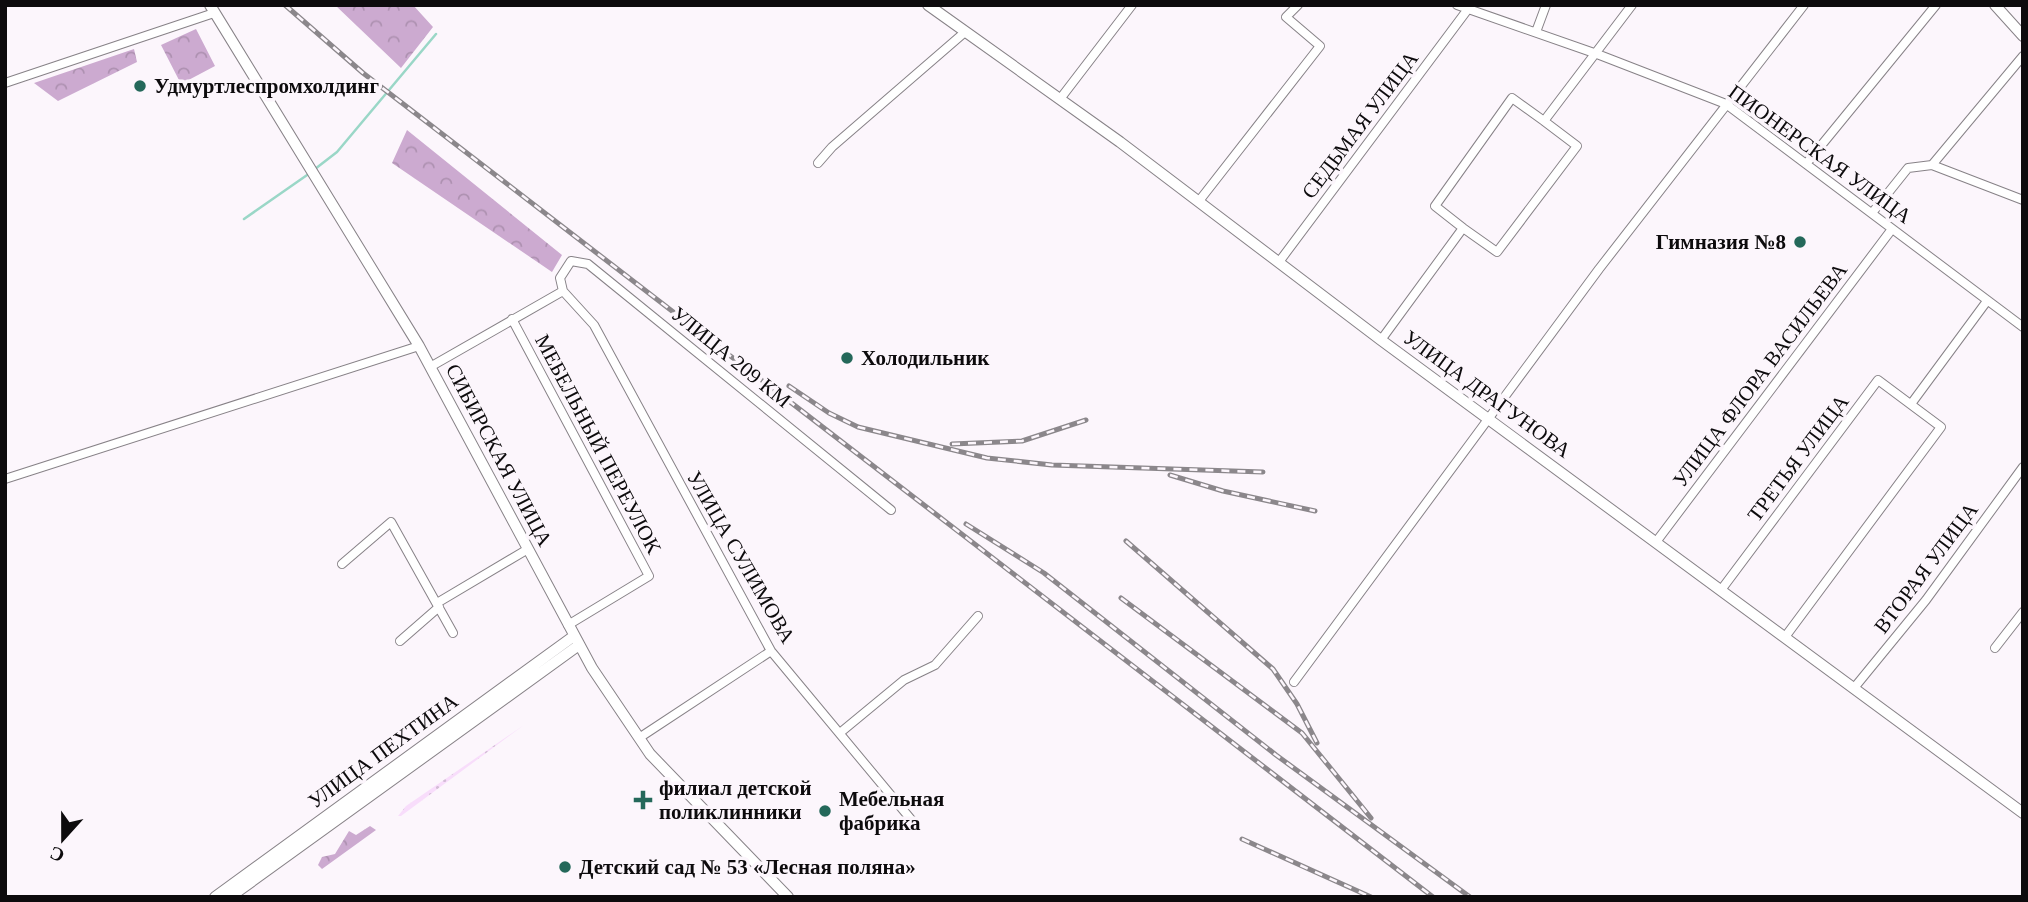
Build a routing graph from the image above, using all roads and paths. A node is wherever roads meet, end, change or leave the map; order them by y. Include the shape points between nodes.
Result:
1 (928, 5) edge
2 (1132, 5) edge
3 (1298, 5) edge
4 (1457, 5) edge
5 (1546, 5) edge
6 (1632, 5) edge
7 (1804, 5) edge
8 (1936, 5) edge
9 (1994, 5) edge
10 (212, 9) edge
11 (1468, 9) junction
12 (965, 32) junction
13 (1536, 32) junction
14 (2023, 36) edge
15 (1597, 54) junction
16 (2023, 56) edge
17 (5, 83) edge
18 (1060, 99) junction
19 (1726, 104) junction
20 (1544, 121) junction
21 (818, 163) dead end
22 (1806, 164) junction
23 (1932, 165) junction
24 (2023, 200) edge
25 (1199, 201) junction
26 (1872, 213) junction
27 (1464, 229) junction
28 (1892, 229) junction
29 (1279, 262) junction
30 (563, 291) junction
31 (1987, 301) junction
32 (512, 319) junction
33 (2023, 327) edge
34 (1381, 340) junction
35 (419, 346) junction
36 (430, 367) junction
37 (1911, 404) junction
38 (1490, 419) junction
39 (2023, 467) edge
40 (5, 479) edge
41 (891, 510) dead end
42 (1656, 542) junction
43 (528, 549) junction
44 (342, 564) dead end
45 (1721, 590) junction
46 (438, 605) junction
47 (2023, 612) edge
48 (978, 616) dead end
49 (568, 625) junction
50 (453, 633) dead end
51 (1785, 637) junction
52 (576, 640) junction
53 (400, 641) dead end
54 (1995, 648) dead end
55 (771, 650) junction
56 (1294, 682) dead end
57 (1854, 688) junction
58 (841, 732) junction
59 (639, 738) junction
60 (2023, 813) edge
61 (914, 823) dead end
62 (215, 897) edge
63 (230, 897) edge
64 (788, 897) edge

1 - 12 main road, УЛИЦА ДРАГУНОВА
2 - 18 street
3 - 25 street via 1286,18 1320,46
4 - 11 street, ПИОНЕРСКАЯ УЛИЦА
5 - 13 street
6 - 15 street
7 - 19 street
8 - 22 street
9 - 14 main road
10 - 17 street
10 - 35 main road, СИБИРСКАЯ УЛИЦА
11 - 13 street, ПИОНЕРСКАЯ УЛИЦА
11 - 29 street, СЕДЬМАЯ УЛИЦА
12 - 18 main road, УЛИЦА ДРАГУНОВА
12 - 21 street
13 - 15 street, ПИОНЕРСКАЯ УЛИЦА
15 - 19 street, ПИОНЕРСКАЯ УЛИЦА
15 - 20 street
16 - 23 street
18 - 25 main road, УЛИЦА ДРАГУНОВА
19 - 22 street, ПИОНЕРСКАЯ УЛИЦА
19 - 38 street
20 - 27 street via 1512,98 1435,206
20 - 27 street via 1577,146 1497,252
22 - 26 street, ПИОНЕРСКАЯ УЛИЦА
23 - 24 street
23 - 26 street via 1908,168
25 - 29 main road, УЛИЦА ДРАГУНОВА
26 - 28 street, ПИОНЕРСКАЯ УЛИЦА
27 - 34 street
28 - 31 street, ПИОНЕРСКАЯ УЛИЦА
28 - 42 street, УЛИЦА ФЛОРА ВАСИЛЬЕВА
29 - 34 main road, УЛИЦА ДРАГУНОВА
30 - 32 street
30 - 41 street, УЛИЦА 209 КМ via 560,278 571,261 588,264
30 - 55 street, УЛИЦА СУЛИМОВА via 594,325
31 - 33 street, ПИОНЕРСКАЯ УЛИЦА
31 - 37 street
32 - 36 street
32 - 49 street, МЕБЕЛЬНЫЙ ПЕРЕУЛОК via 649,576
34 - 38 main road, УЛИЦА ДРАГУНОВА
35 - 36 main road, СИБИРСКАЯ УЛИЦА
35 - 40 street
36 - 43 main road, СИБИРСКАЯ УЛИЦА
37 - 45 street, ТРЕТЬЯ УЛИЦА via 1878,380
37 - 51 street, ТРЕТЬЯ УЛИЦА via 1941,427
38 - 42 main road, УЛИЦА ДРАГУНОВА
38 - 56 street
39 - 57 street, ВТОРАЯ УЛИЦА via 1926,600
42 - 45 main road, УЛИЦА ДРАГУНОВА
43 - 46 street
43 - 49 main road, СИБИРСКАЯ УЛИЦА
44 - 46 street via 391,522
45 - 51 main road, УЛИЦА ДРАГУНОВА
46 - 50 street
46 - 53 street
47 - 54 street
48 - 58 street via 935,664 904,680
49 - 52 main road, СИБИРСКАЯ УЛИЦА
51 - 57 main road, УЛИЦА ДРАГУНОВА
52 - 59 main road, СИБИРСКАЯ УЛИЦА
52 - 62 main road, УЛИЦА ПЕХТИНА
52 - 63 main road, УЛИЦА ПЕХТИНА
55 - 58 street, УЛИЦА СУЛИМОВА
55 - 59 street
57 - 60 main road, УЛИЦА ДРАГУНОВА
58 - 61 street, УЛИЦА СУЛИМОВА
59 - 64 main road, СИБИРСКАЯ УЛИЦА

